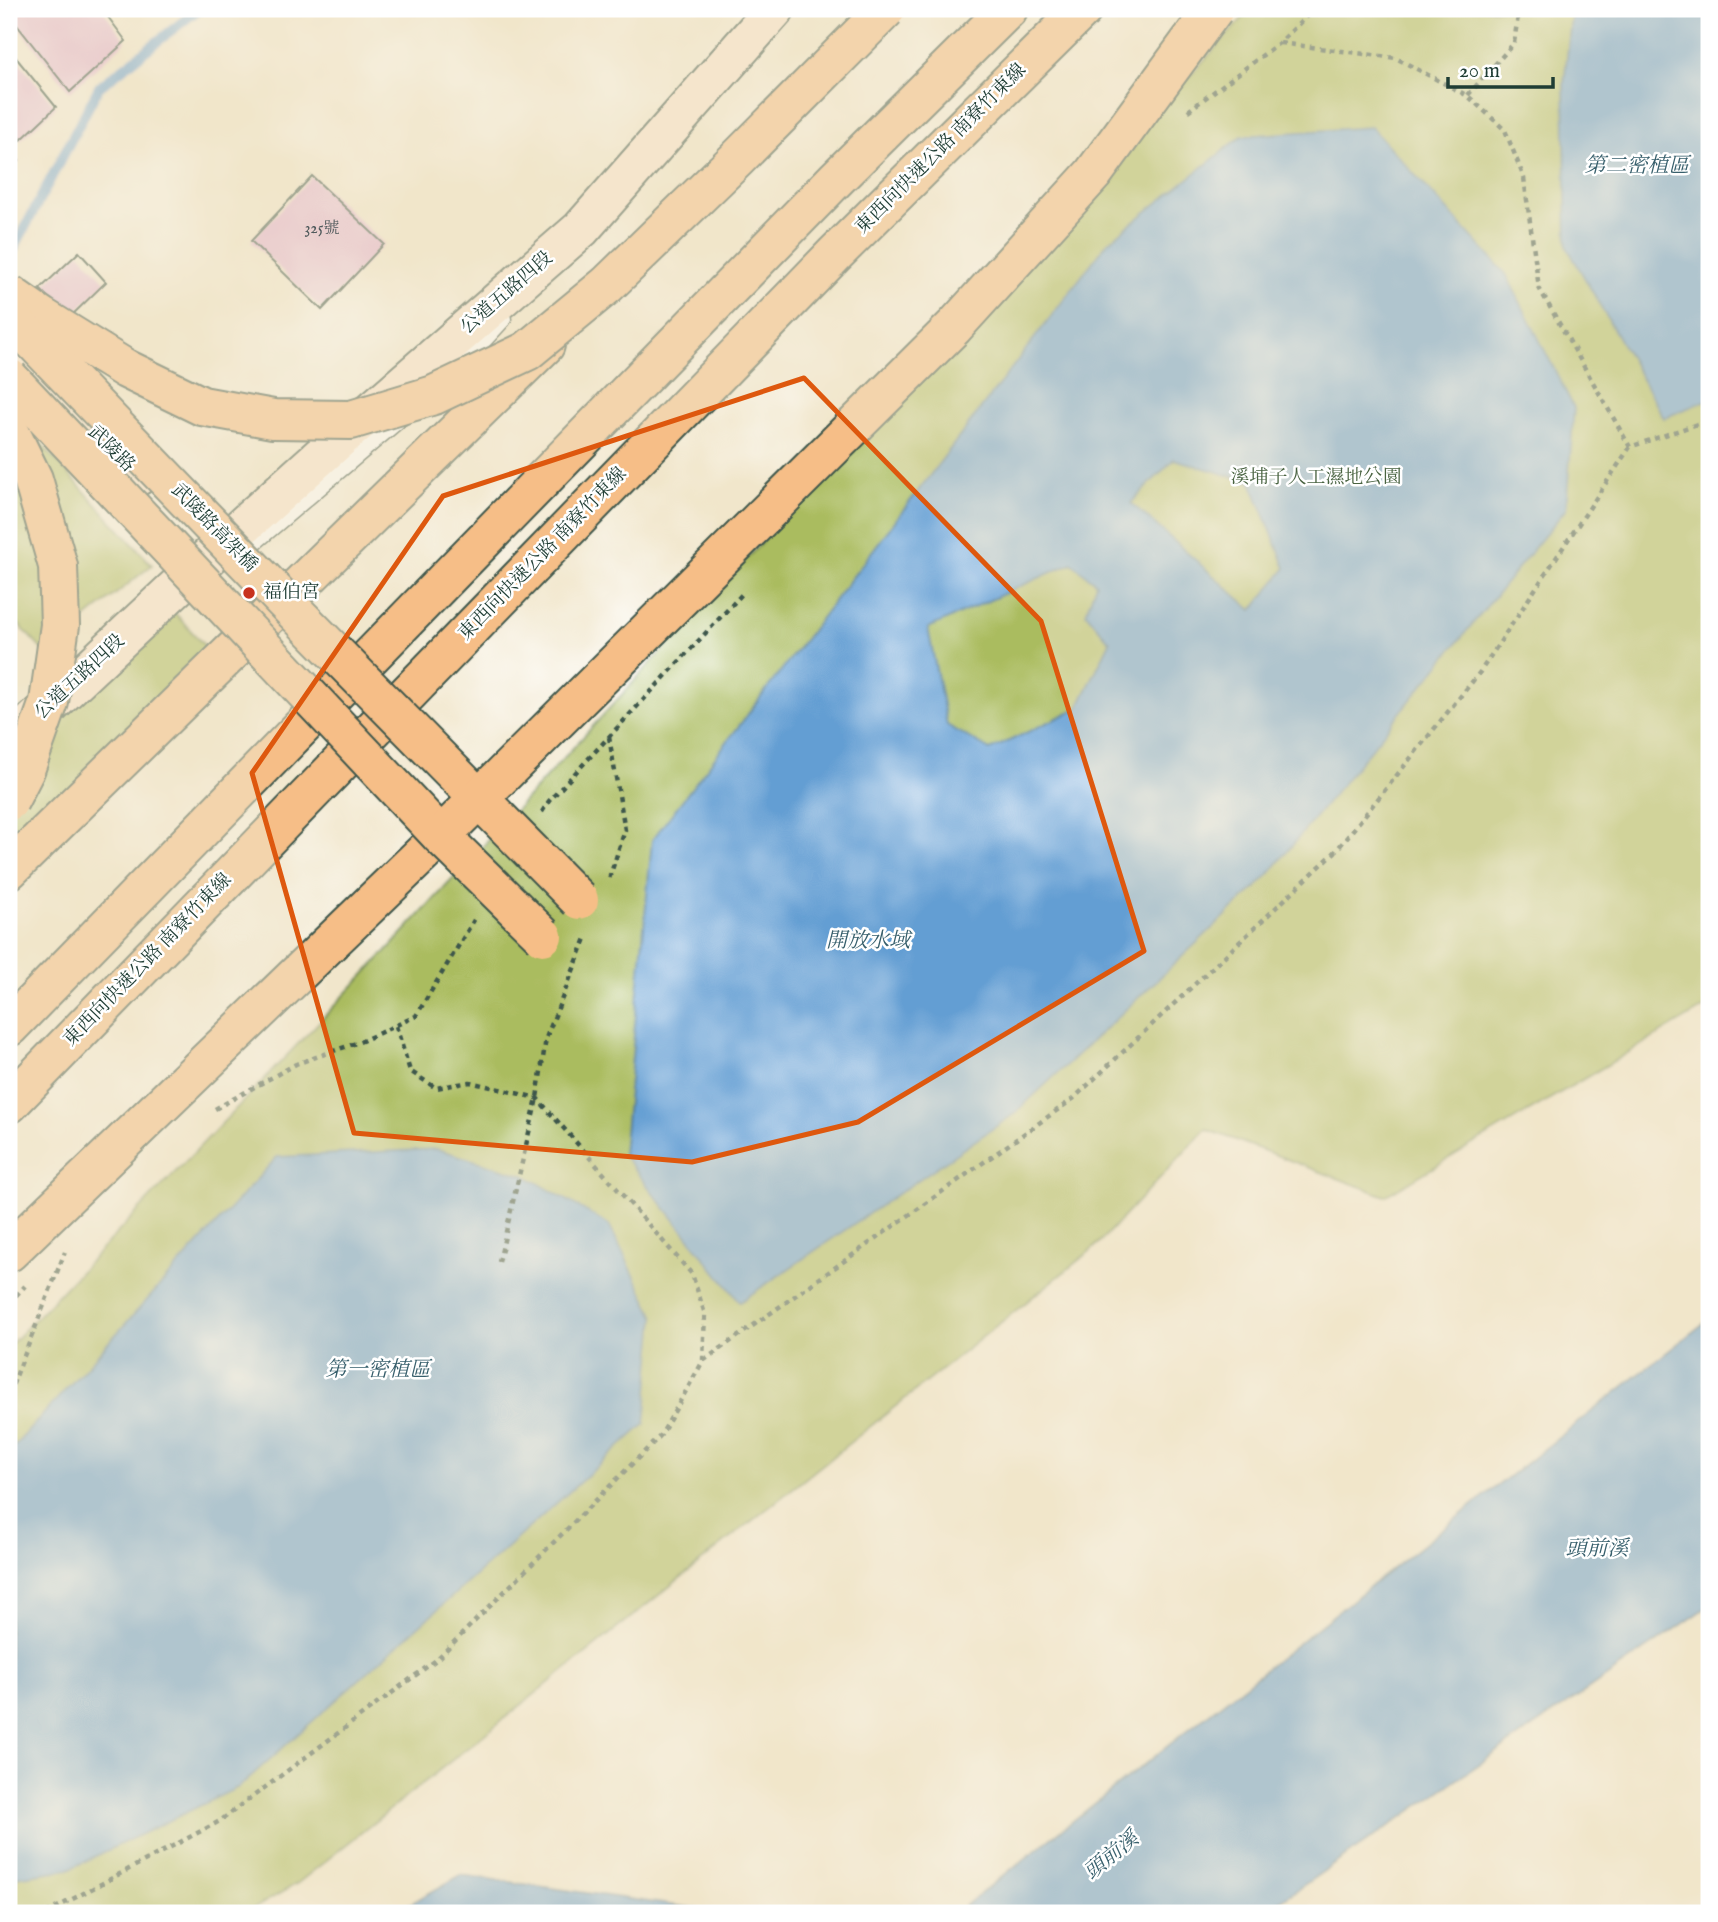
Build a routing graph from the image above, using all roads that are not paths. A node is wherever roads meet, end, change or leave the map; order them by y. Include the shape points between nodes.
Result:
1 (775, 9) edge
2 (886, 9) edge
3 (1008, 9) edge
4 (1083, 9) edge
5 (1214, 9) edge
6 (607, 285) junction
7 (9, 293) edge
8 (9, 316) edge
9 (14, 362) edge
10 (9, 430) edge
11 (222, 557) junction
12 (284, 601) junction
13 (251, 632) junction
14 (9, 737) edge
15 (9, 744) edge
16 (479, 799) junction
17 (9, 801) edge
18 (441, 836) junction
19 (9, 870) edge
20 (579, 900) dead end
21 (543, 936) dead end
22 (9, 1027) edge
23 (9, 1104) edge
24 (9, 1252) edge

1 - 11 street, 公道五路四段 via 581,229 334,444
2 - 6 highway, bridge
3 - 22 highway via 836,179
4 - 23 highway, 東西向快速公路 南寮竹東線 via 825,264
5 - 16 highway, bridge via 1093,174 954,327
6 - 7 highway, bridge via 527,351 434,395 351,420 274,419 201,406 126,369
6 - 12 highway, bridge
8 - 12 highway, 武陵路高架橋, bridge
9 - 11 street, 武陵路
9 - 13 highway, bridge
10 - 17 highway, bridge via 33,479 58,566 60,625 49,702
11 - 14 street, 公道五路四段 via 67,660
11 - 15 street, 公道五路四段
12 - 13 highway
12 - 16 highway, 武陵路高架橋, bridge
13 - 18 highway, bridge
13 - 19 highway
16 - 18 highway, bridge
16 - 20 highway, 武陵路高架橋, bridge
18 - 21 highway, bridge
18 - 24 highway

